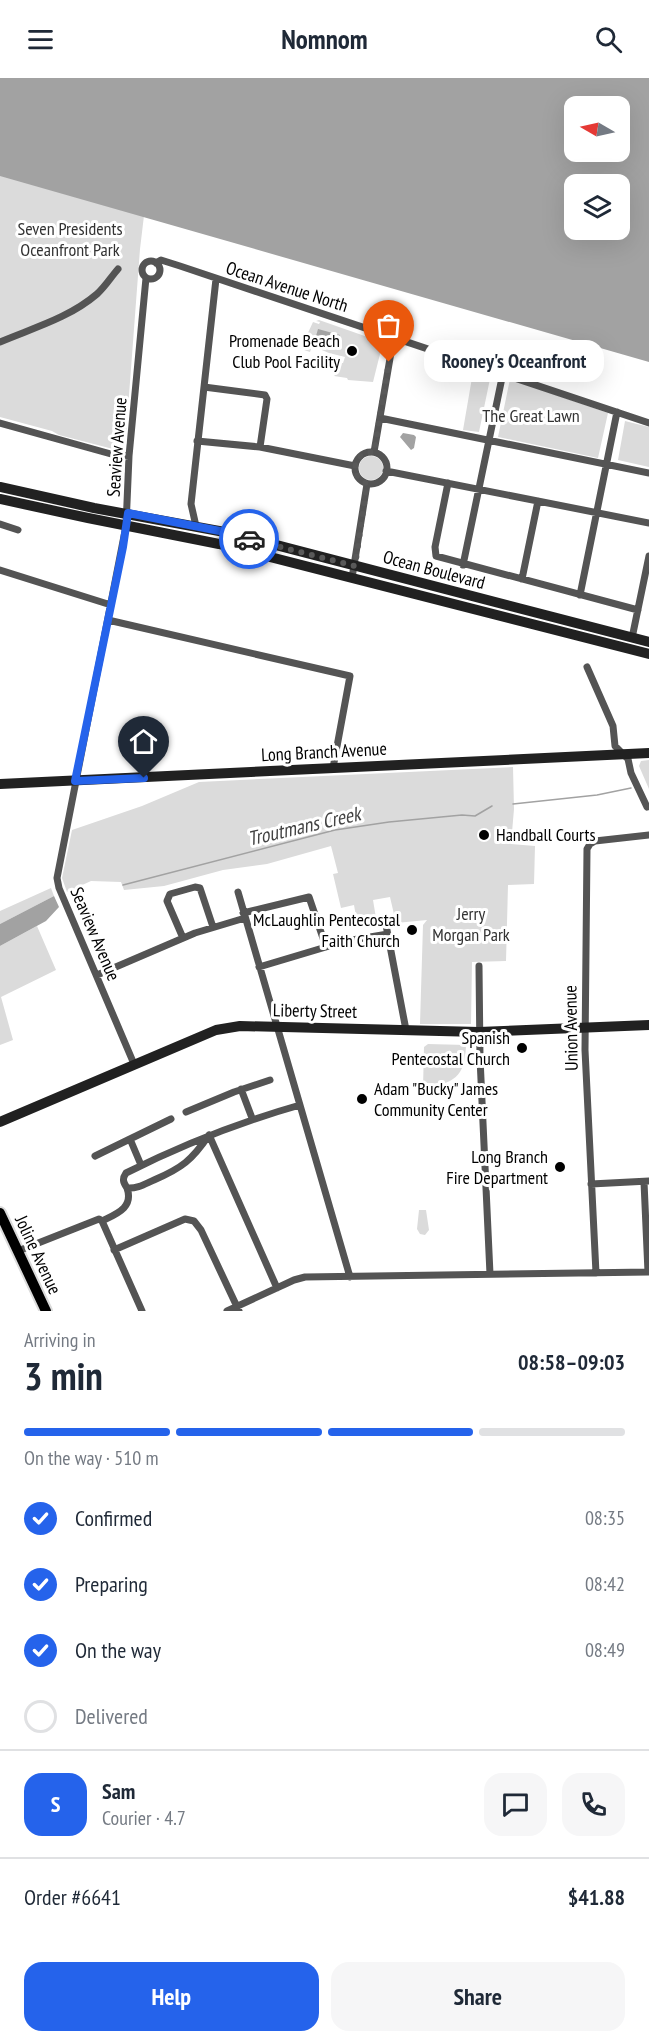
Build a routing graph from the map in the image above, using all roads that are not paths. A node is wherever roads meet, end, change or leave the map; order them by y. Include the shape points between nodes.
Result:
1 (156, 263) junction
2 (118, 269) dead end
3 (146, 278) junction
4 (216, 279) junction
5 (393, 336) junction
6 (0, 342) edge
7 (503, 373) junction
8 (204, 387) junction
9 (617, 411) junction
10 (380, 418) junction
11 (0, 423) edge
12 (649, 423) edge
13 (489, 440) junction
14 (197, 441) junction
15 (260, 447) junction
16 (374, 452) junction
17 (129, 456) junction
18 (606, 464) junction
19 (355, 466) junction
20 (386, 471) junction
21 (649, 473) edge
22 (448, 483) junction
23 (367, 484) junction
24 (0, 486) edge
25 (479, 489) junction
26 (0, 499) edge
27 (538, 501) junction
28 (128, 513) junction
29 (596, 513) junction
30 (649, 523) edge
31 (0, 524) edge
32 (126, 526) junction
33 (196, 526) junction
34 (18, 530) dead end
35 (649, 556) edge
36 (463, 565) junction
37 (355, 566) junction
38 (0, 570) edge
39 (352, 578) junction
40 (522, 579) junction
41 (580, 595) junction
42 (111, 605) junction
43 (638, 610) junction
44 (108, 620) junction
45 (632, 638) junction
46 (649, 642) edge
47 (649, 654) edge
48 (587, 667) dead end
49 (649, 753) edge
50 (622, 754) junction
51 (333, 768) junction
52 (75, 781) junction
53 (0, 784) edge
54 (647, 807) dead end
55 (649, 835) edge
56 (238, 892) dead end
57 (244, 916) junction
58 (386, 925) dead end
59 (213, 927) junction
60 (388, 934) junction
61 (183, 938) junction
62 (326, 947) junction
63 (479, 966) dead end
64 (259, 967) junction
65 (97, 975) junction
66 (649, 1025) edge
67 (277, 1026) junction
68 (585, 1028) junction
69 (405, 1030) junction
70 (479, 1032) junction
71 (134, 1064) junction
72 (270, 1080) dead end
73 (241, 1089) junction
74 (300, 1105) junction
75 (186, 1112) dead end
76 (252, 1118) junction
77 (171, 1119) dead end
78 (0, 1122) edge
79 (209, 1136) junction
80 (130, 1139) junction
81 (95, 1156) dead end
82 (141, 1166) junction
83 (646, 1182) edge
84 (591, 1184) junction
85 (127, 1188) junction
86 (0, 1213) edge
87 (102, 1221) junction
88 (114, 1250) junction
89 (18, 1251) junction
90 (649, 1272) edge
91 (596, 1273) junction
92 (490, 1274) junction
93 (350, 1277) junction
94 (277, 1288) junction
95 (238, 1309) edge
96 (46, 1311) edge
97 (142, 1311) edge
98 (227, 1311) edge

1 - 3 street via 158,275
1 - 3 street via 143,266
1 - 4 street, Ocean Avenue North via 162,260
2 - 6 street via 98,293 77,307 54,321
3 - 17 street, Seaview Avenue
4 - 5 street, Ocean Avenue North
4 - 8 street
5 - 7 street, Ocean Avenue North
5 - 10 street
7 - 9 street, Ocean Avenue North
7 - 13 street
8 - 14 street
8 - 15 street via 265,395
9 - 12 street, Ocean Avenue North
9 - 18 street
10 - 13 street
10 - 16 street
11 - 17 street
13 - 18 street
13 - 25 street
14 - 15 street
14 - 33 street via 190,504
15 - 19 street
16 - 19 street via 363,454
16 - 20 street via 384,459
17 - 28 street, Seaview Avenue
18 - 21 street
18 - 29 street
19 - 23 street via 356,475
20 - 22 street
20 - 23 street via 382,480
22 - 25 street
22 - 36 street via 435,553 440,559
23 - 37 street
24 - 28 main road, Ocean Boulevard
25 - 27 street
25 - 36 street
26 - 32 main road, Ocean Boulevard
27 - 29 street
27 - 40 street
28 - 32 street, Seaview Avenue
28 - 33 main road, Ocean Boulevard
29 - 30 street
29 - 41 street
31 - 34 street
32 - 39 main road, Ocean Boulevard via 211,542
32 - 42 street, Seaview Avenue
33 - 37 main road, Ocean Boulevard
35 - 43 street
36 - 40 street
37 - 39 street
37 - 45 main road, Ocean Boulevard
38 - 42 street
39 - 47 main road, Ocean Boulevard
40 - 41 street
41 - 43 street
42 - 44 street, Seaview Avenue
43 - 45 street
44 - 51 street via 350,676
44 - 52 street, Seaview Avenue
45 - 46 main road, Ocean Boulevard
48 - 50 street via 613,726 615,746
49 - 50 main road, Long Branch Avenue
50 - 51 main road, Long Branch Avenue
50 - 54 street
51 - 52 main road, Long Branch Avenue
52 - 53 main road, Long Branch Avenue
52 - 65 street, Seaview Avenue via 57,878
55 - 68 street, Union Avenue via 595,841 587,849
56 - 57 street
57 - 59 street
57 - 62 street via 309,897
57 - 64 street
58 - 60 street
59 - 61 street
59 - 61 street via 200,888 170,894 167,901
60 - 62 street
60 - 69 street
61 - 65 street
62 - 64 street
63 - 70 street
64 - 67 street
65 - 71 street, Seaview Avenue
66 - 68 main road, Liberty Street
67 - 69 main road, Liberty Street
67 - 71 main road, Liberty Street via 221,1029
67 - 74 street
68 - 70 main road, Liberty Street
68 - 84 street, Union Avenue
69 - 70 main road, Liberty Street
70 - 92 street
71 - 78 main road, Liberty Street
72 - 73 street
73 - 75 street
73 - 76 street
74 - 76 street
74 - 93 street
76 - 79 street
77 - 80 street
79 - 82 street
79 - 85 street via 183,1167 136,1188
79 - 94 street
80 - 81 street
80 - 82 street
82 - 85 street via 123,1177
83 - 84 street
83 - 90 street
84 - 91 street, Union Avenue
85 - 87 street via 129,1199 123,1210
86 - 89 main road, Joline Avenue
87 - 88 street
87 - 89 street via 95,1219
88 - 95 street via 185,1219 194,1221
88 - 97 street
89 - 96 main road, Joline Avenue
90 - 91 street
91 - 92 street
92 - 93 street
93 - 94 street via 305,1277
94 - 95 street
95 - 98 street

